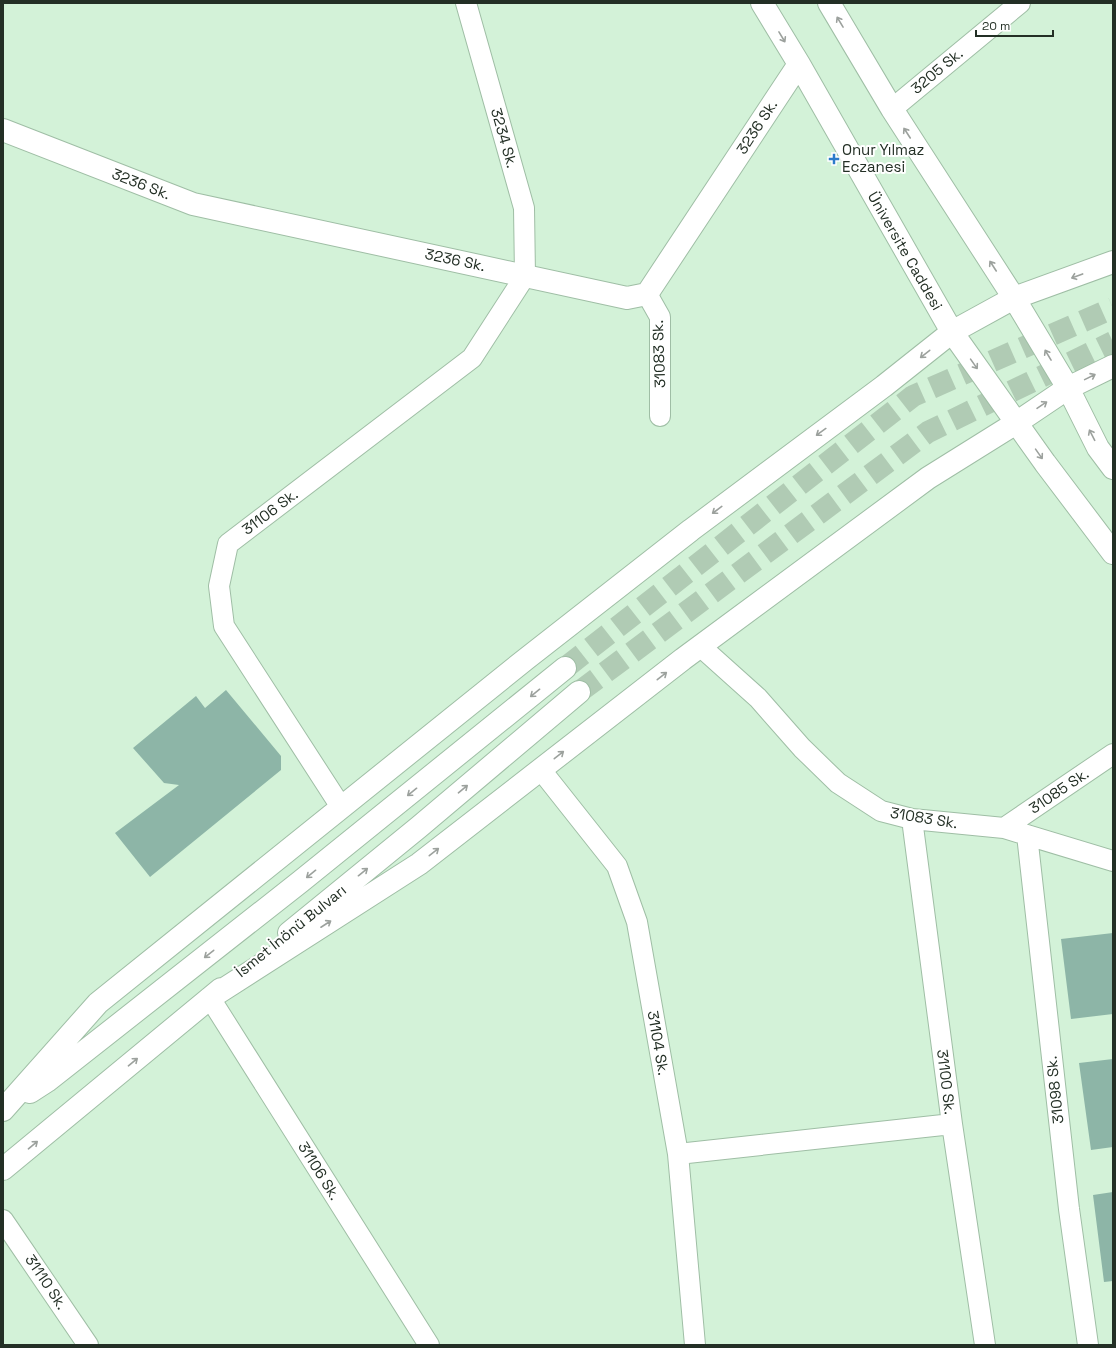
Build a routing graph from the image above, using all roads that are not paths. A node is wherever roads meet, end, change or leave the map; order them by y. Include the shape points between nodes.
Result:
1 (466, 3) edge
2 (762, 3) edge
3 (829, 3) edge
4 (1020, 3) edge
5 (798, 64) junction
6 (892, 109) junction
7 (3, 130) edge
8 (1113, 262) edge
9 (525, 276) junction
10 (647, 294) junction
11 (1014, 298) junction
12 (952, 332) junction
13 (1113, 366) edge
14 (1068, 388) junction
15 (660, 416) dead end
16 (1016, 423) junction
17 (1113, 468) edge
18 (1113, 553) edge
19 (700, 646) junction
20 (565, 668) tunnel mouth
21 (579, 692) tunnel mouth
22 (1113, 754) edge
23 (541, 770) junction
24 (341, 807) junction
25 (912, 819) junction
26 (1004, 828) junction
27 (1027, 835) junction
28 (1113, 861) edge
29 (210, 998) junction
30 (3, 1110) edge
31 (952, 1124) junction
32 (678, 1154) junction
33 (3, 1170) edge
34 (3, 1220) edge
35 (88, 1345) edge
36 (429, 1345) edge
37 (695, 1345) edge
38 (985, 1345) edge
39 (1088, 1345) edge

1 - 9 street, 3234 Sk. via 524,208
2 -> 5 main road, Üniversite Caddesi
6 -> 3 main road
4 - 6 street, 3205 Sk.
5 - 10 main road, 3236 Sk.
5 - 12 main road, Üniversite Caddesi
11 -> 6 main road
7 - 9 main road, 3236 Sk. via 193,204
8 -> 11 main road
9 - 10 main road, 3236 Sk. via 627,298
9 - 24 street, 31106 Sk. via 472,358 228,544 219,586 224,626
10 - 15 street, 31083 Sk. via 660,317
11 - 12 main road
14 -> 11 main road
12 -> 16 main road, Üniversite Caddesi
12 -> 24 main road via 691,530
14 -> 13 main road
16 -> 14 main road
17 -> 14 main road via 1098,448
16 -> 18 main road, Üniversite Caddesi
16 - 19 main road via 928,478
23 -> 19 main road
19 - 25 street, 31083 Sk. via 758,698 802,748 838,783 881,811
20 -> 30 main road via 282,897 47,1081
29 -> 21 main road, İsmet İnönü Bulvarı
22 - 26 street, 31085 Sk.
29 -> 23 main road via 418,864
23 - 32 street, 31104 Sk. via 617,866 637,922
24 - 30 main road via 98,1003
25 - 26 street, 31083 Sk.
25 - 31 street, 31100 Sk.
26 - 27 street, 31083 Sk.
27 - 28 street, 31083 Sk.
27 - 39 street, 31098 Sk. via 1069,1209
33 -> 29 main road, İsmet İnönü Bulvarı
29 - 36 street, 31106 Sk.
31 - 32 street
31 - 38 street, 31100 Sk.
32 - 37 street, 31104 Sk.
34 - 35 street, 31110 Sk.

